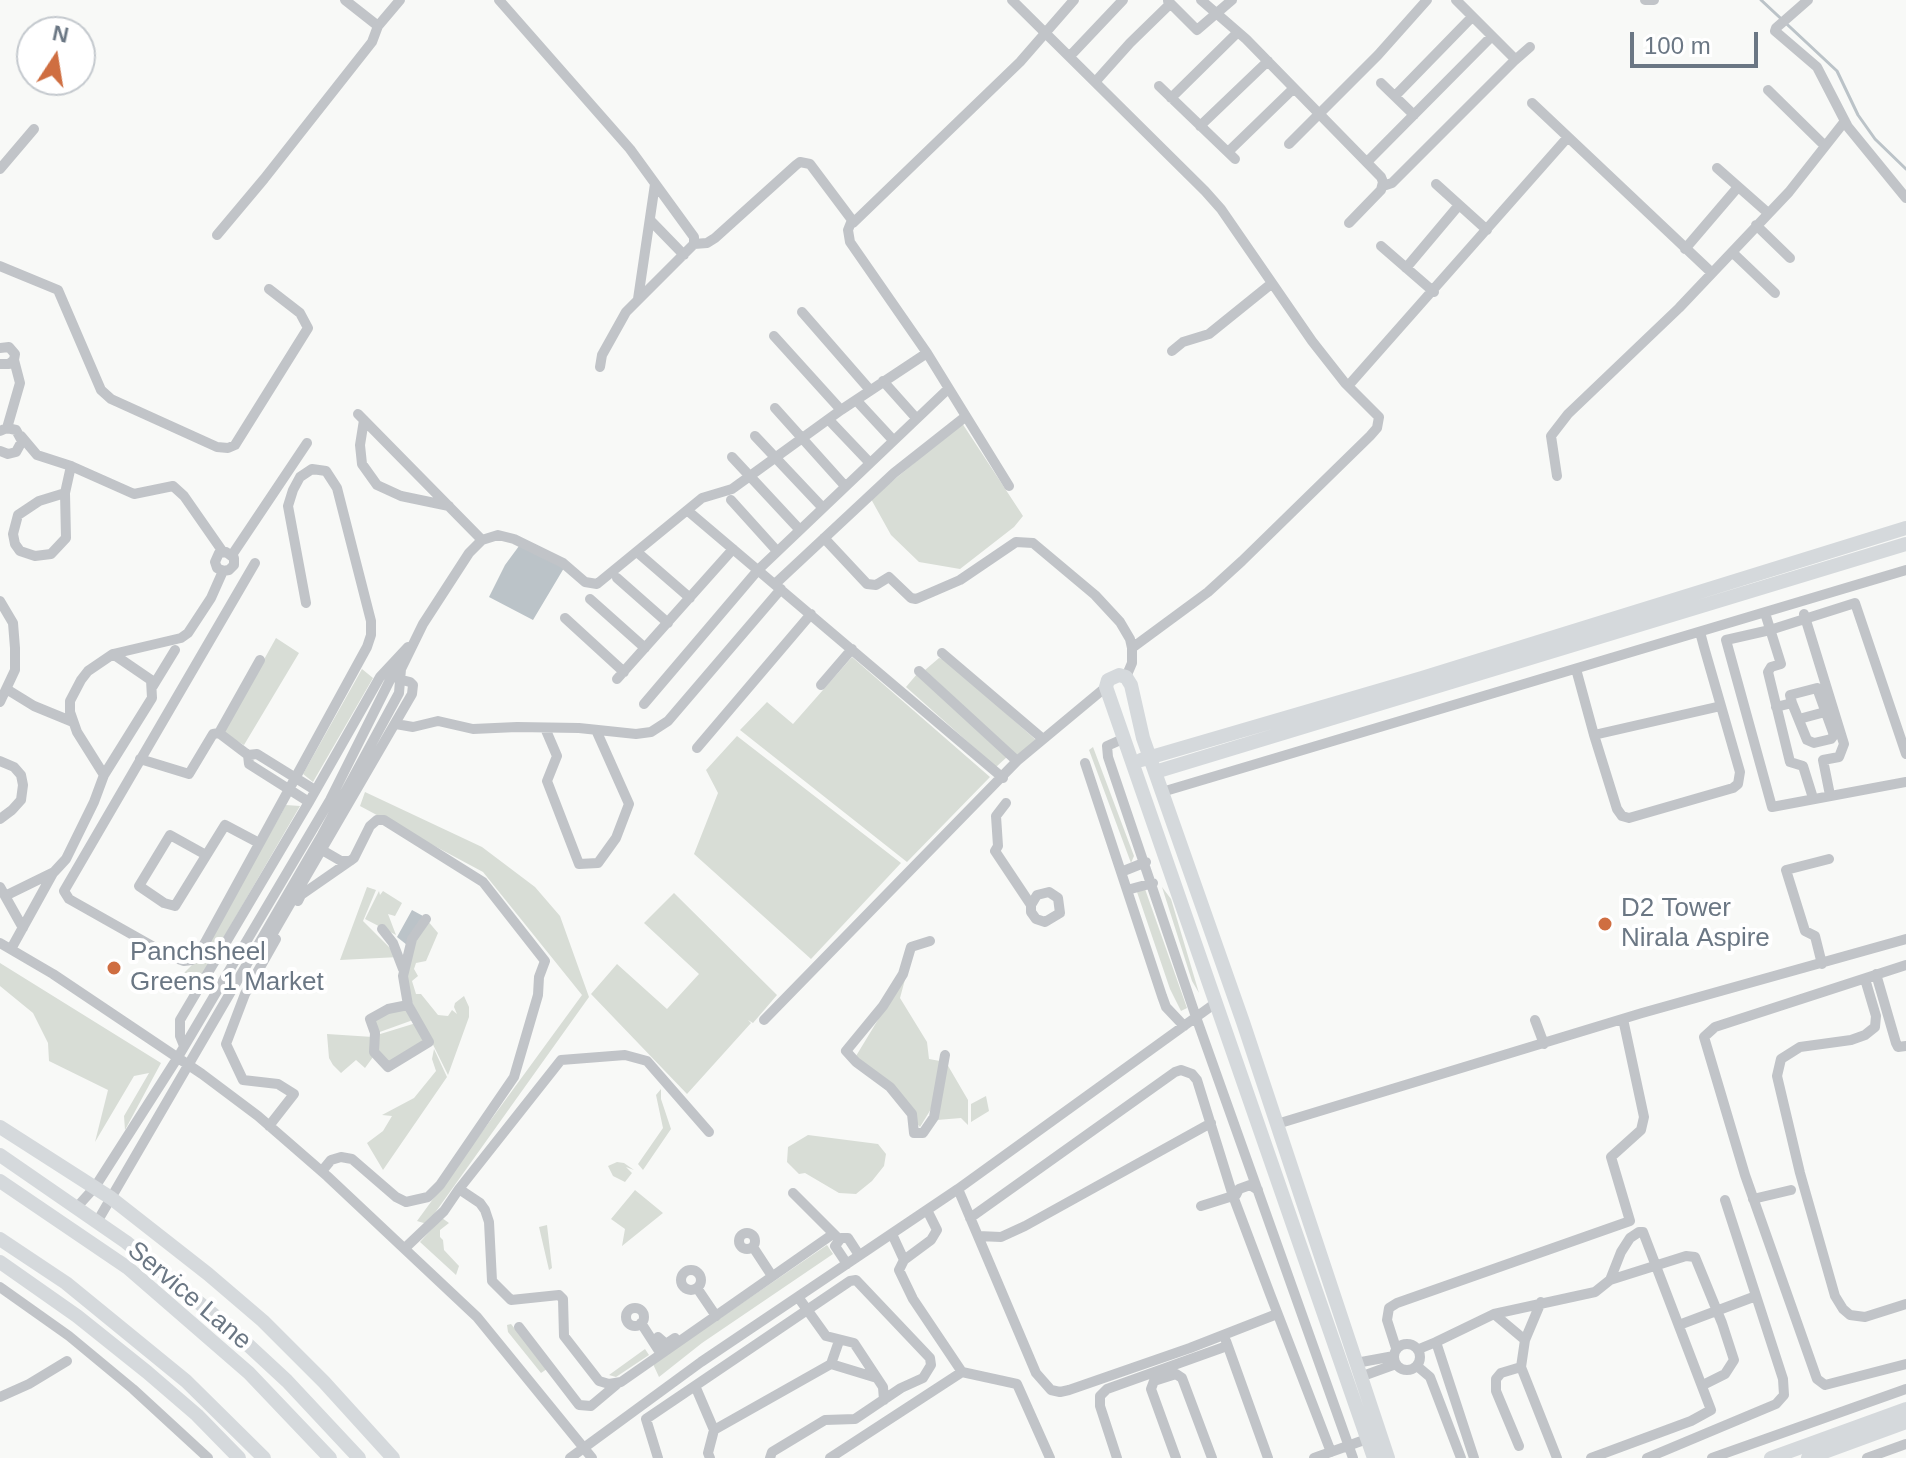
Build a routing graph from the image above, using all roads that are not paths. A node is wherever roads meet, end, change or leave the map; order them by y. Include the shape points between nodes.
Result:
1 (345, 0) edge
2 (400, 0) edge
3 (499, 0) edge
4 (1012, 0) edge
5 (1074, 0) edge
6 (1123, 0) edge
7 (1201, 0) edge
8 (1232, 0) edge
9 (1427, 0) edge
10 (1456, 0) edge
11 (1645, 0) edge
12 (1654, 0) edge
13 (1808, 0) edge
14 (1168, 2) edge
15 (1217, 15) junction
16 (1472, 17) junction
17 (378, 26) junction
18 (1238, 32) junction
19 (1045, 33) junction
20 (1492, 36) junction
21 (1530, 47) dead end
22 (1070, 56) junction
23 (1268, 61) junction
24 (1514, 61) junction
25 (1096, 81) junction
26 (1381, 83) dead end
27 (1159, 86) dead end
28 (1294, 88) junction
29 (1768, 90) dead end
30 (1395, 96) junction
31 (1171, 98) junction
32 (1532, 103) dead end
33 (1320, 113) junction
34 (1414, 115) junction
35 (1845, 121) junction
36 (1200, 126) junction
37 (34, 129) dead end
38 (1568, 137) junction
39 (1289, 144) dead end
40 (1824, 145) junction
41 (1367, 162) junction
42 (1717, 168) dead end
43 (0, 169) edge
44 (655, 184) junction
45 (1436, 184) dead end
46 (1383, 186) junction
47 (1738, 187) junction
48 (1906, 198) edge
49 (1459, 205) junction
50 (1768, 213) junction
51 (650, 220) junction
52 (853, 223) junction
53 (1349, 223) dead end
54 (1756, 225) junction
55 (1487, 230) junction
56 (217, 235) dead end
57 (694, 244) junction
58 (1381, 246) dead end
59 (1685, 249) junction
60 (1732, 252) junction
61 (684, 255) junction
62 (1790, 258) dead end
63 (0, 266) edge
64 (1406, 268) junction
65 (1712, 273) junction
66 (1271, 284) junction
67 (269, 289) dead end
68 (1434, 292) junction
69 (1775, 293) dead end
70 (638, 299) junction
71 (802, 312) dead end
72 (774, 336) dead end
73 (0, 348) edge
74 (1172, 351) dead end
75 (927, 353) junction
76 (14, 360) junction
77 (0, 364) edge
78 (600, 367) dead end
79 (883, 381) junction
80 (1348, 386) junction
81 (948, 389) junction
82 (870, 390) junction
83 (856, 400) junction
84 (775, 408) dead end
85 (841, 410) junction
86 (965, 417) junction
87 (916, 418) junction
88 (829, 420) junction
89 (4, 429) edge
90 (21, 436) junction
91 (755, 436) dead end
92 (804, 439) junction
93 (893, 440) junction
94 (307, 443) dead end
95 (0, 451) edge
96 (732, 457) dead end
97 (776, 458) junction
98 (869, 462) junction
99 (71, 466) junction
100 (750, 476) junction
101 (1557, 476) dead end
102 (845, 486) junction
103 (1009, 486) dead end
104 (65, 493) junction
105 (731, 500) dead end
106 (449, 506) junction
107 (822, 507) junction
108 (688, 511) junction
109 (1906, 528) edge
110 (799, 529) junction
111 (824, 538) junction
112 (482, 540) junction
113 (1906, 544) edge
114 (733, 549) junction
115 (777, 551) junction
116 (637, 552) junction
117 (227, 554) junction
118 (255, 563) dead end
119 (758, 570) junction
120 (1906, 570) edge
121 (617, 578) dead end
122 (778, 587) junction
123 (690, 598) junction
124 (590, 599) dead end
125 (0, 601) edge
126 (1801, 602) junction
127 (306, 603) dead end
128 (1765, 613) junction
129 (811, 614) junction
130 (1805, 617) junction
131 (565, 618) dead end
132 (668, 623) junction
133 (1770, 630) junction
134 (1700, 632) junction
135 (414, 642) junction
136 (645, 648) junction
137 (1132, 648) junction
138 (852, 649) junction
139 (175, 650) dead end
140 (942, 653) dead end
141 (113, 654) junction
142 (260, 660) dead end
143 (1576, 669) junction
144 (919, 671) dead end
145 (402, 675) junction
146 (1126, 677) junction
147 (821, 685) dead end
148 (153, 686) junction
149 (1106, 687) junction
150 (8, 690) junction
151 (0, 702) edge
152 (1792, 703) junction
153 (644, 704) dead end
154 (1721, 706) junction
155 (1776, 707) junction
156 (1825, 712) junction
157 (1799, 719) junction
158 (73, 722) junction
159 (396, 724) junction
160 (545, 728) junction
161 (1298, 728) junction
162 (596, 730) junction
163 (219, 733) junction
164 (1594, 735) junction
165 (1125, 738) junction
166 (1043, 739) junction
167 (697, 748) dead end
168 (1306, 750) junction
169 (1906, 754) edge
170 (248, 755) junction
171 (1150, 757) junction
172 (140, 759) junction
173 (1823, 760) junction
174 (0, 761) edge
175 (1017, 761) junction
176 (1134, 762) junction
177 (1085, 763) dead end
178 (353, 765) junction
179 (1803, 766) junction
180 (1155, 772) junction
181 (104, 775) junction
182 (296, 778) junction
183 (1003, 778) junction
184 (1906, 782) edge
185 (290, 789) junction
186 (315, 790) junction
187 (1162, 792) junction
188 (1830, 795) junction
189 (1813, 798) junction
190 (309, 802) junction
191 (1006, 803) dead end
192 (0, 819) edge
193 (259, 843) junction
194 (322, 850) junction
195 (206, 855) junction
196 (1829, 859) dead end
197 (350, 861) junction
198 (1169, 863) junction
199 (54, 872) junction
200 (1121, 872) junction
201 (1149, 872) junction
202 (1127, 890) junction
203 (2, 891) edge
204 (1031, 905) dead end
205 (426, 919) dead end
206 (23, 928) junction
207 (382, 929) dead end
208 (1906, 939) edge
209 (930, 941) dead end
210 (0, 943) edge
211 (11, 949) junction
212 (1822, 964) junction
213 (1906, 965) edge
214 (1876, 974) junction
215 (403, 976) junction
216 (1865, 979) junction
217 (1217, 1002) junction
218 (408, 1005) junction
219 (1196, 1017) junction
220 (1623, 1019) junction
221 (764, 1020) dead end
222 (1535, 1020) dead end
223 (1184, 1026) junction
224 (1544, 1044) junction
225 (184, 1046) junction
226 (1906, 1046) edge
227 (945, 1055) dead end
228 (178, 1057) junction
229 (191, 1066) junction
230 (1211, 1123) junction
231 (1277, 1124) junction
232 (269, 1126) junction
233 (0, 1127) edge
234 (709, 1132) dead end
235 (0, 1155) edge
236 (322, 1171) junction
237 (0, 1181) edge
238 (95, 1187) junction
239 (459, 1189) junction
240 (958, 1189) junction
241 (1258, 1190) junction
242 (1791, 1190) dead end
243 (793, 1193) dead end
244 (1235, 1195) junction
245 (111, 1198) junction
246 (1753, 1199) junction
247 (1725, 1200) dead end
248 (1201, 1206) dead end
249 (77, 1207) junction
250 (927, 1210) junction
251 (1297, 1210) junction
252 (970, 1218) junction
253 (97, 1222) junction
254 (1627, 1223) junction
255 (892, 1234) junction
256 (836, 1236) junction
257 (978, 1236) junction
258 (1633, 1236) junction
259 (0, 1239) edge
260 (753, 1247) dead end
261 (405, 1248) junction
262 (859, 1255) junction
263 (904, 1260) junction
264 (0, 1262) edge
265 (847, 1264) junction
266 (1657, 1266) junction
267 (768, 1273) junction
268 (1610, 1280) junction
269 (0, 1287) edge
270 (697, 1288) dead end
271 (1756, 1296) junction
272 (798, 1297) junction
273 (1541, 1302) junction
274 (1906, 1304) edge
275 (1717, 1310) junction
276 (807, 1311) junction
277 (714, 1314) junction
278 (1277, 1314) junction
279 (1494, 1314) junction
280 (641, 1323) dead end
281 (1679, 1325) junction
282 (519, 1327) dead end
283 (658, 1337) dead end
284 (1525, 1340) junction
285 (839, 1341) junction
286 (1226, 1341) junction
287 (1436, 1342) junction
288 (1419, 1349) junction
289 (661, 1354) junction
290 (1395, 1356) junction
291 (67, 1361) dead end
292 (831, 1364) junction
293 (1906, 1364) edge
294 (1417, 1366) junction
295 (1521, 1367) junction
296 (1358, 1370) junction
297 (962, 1372) junction
298 (877, 1378) junction
299 (616, 1385) junction
300 (1703, 1385) junction
301 (696, 1388) junction
302 (1906, 1389) edge
303 (0, 1397) edge
304 (884, 1400) junction
305 (1906, 1409) edge
306 (1906, 1422) edge
307 (714, 1430) junction
308 (1367, 1439) junction
309 (1640, 1440) junction
310 (1906, 1444) edge
311 (1348, 1446) junction
312 (1519, 1446) dead end
313 (583, 1447) junction
314 (1331, 1452) junction
315 (1835, 1453) edge
316 (208, 1458) edge
317 (239, 1458) edge
318 (264, 1458) edge
319 (330, 1458) edge
320 (359, 1458) edge
321 (393, 1458) edge
322 (570, 1458) edge
323 (592, 1458) edge
324 (658, 1458) edge
325 (710, 1458) edge
326 (770, 1458) edge
327 (830, 1458) edge
328 (1050, 1458) edge
329 (1117, 1458) edge
330 (1176, 1458) edge
331 (1212, 1458) edge
332 (1268, 1458) edge
333 (1314, 1458) edge
334 (1353, 1458) edge
335 (1374, 1458) edge
336 (1388, 1458) edge
337 (1461, 1458) edge
338 (1474, 1458) edge
339 (1557, 1458) edge
340 (1591, 1458) edge
341 (1647, 1458) edge
342 (1712, 1458) edge
343 (1771, 1458) edge
344 (1808, 1458) edge
345 (1867, 1458) edge

1 - 17 street
2 - 17 street
3 - 44 street
4 - 19 street
5 - 19 street
6 - 22 street
7 - 15 street
8 - 15 street
9 - 33 street
10 - 16 street
11 - 12 street
13 - 35 street via 1775,31 1817,67
14 - 15 street via 1197,30
14 - 25 street
15 - 18 street
16 - 20 street
16 - 30 street
17 - 56 street via 372,42
18 - 23 street
18 - 31 street
19 - 22 street
19 - 52 street
20 - 24 street
20 - 34 street
21 - 24 street
22 - 25 street
23 - 28 street
23 - 36 street
24 - 46 street via 1392,183
25 - 66 street via 1221,209
26 - 30 street
27 - 31 street
28 - 33 street
28 - 36 street via 1231,156
29 - 40 street
30 - 34 street
31 - 36 street
32 - 38 street
33 - 39 street
33 - 41 street
34 - 41 street
35 - 40 street
35 - 48 street
37 - 43 street
38 - 55 street
38 - 59 street
40 - 50 street
41 - 46 street
42 - 47 street
44 - 51 street
44 - 57 street
45 - 49 street
46 - 53 street
47 - 50 street
47 - 59 street
49 - 55 street
49 - 64 street
50 - 54 street
51 - 61 street
51 - 70 street
52 - 57 street via 815,168 800,162 715,238
52 - 75 street via 850,242
54 - 60 street
54 - 62 street
55 - 68 street
57 - 61 street
58 - 64 street
59 - 65 street
60 - 65 street
60 - 69 street
61 - 70 street
63 - 67 street via 58,290 101,390 111,399 228,448 235,445 308,328 300,313
64 - 68 street
65 - 101 street via 1551,436
66 - 74 street via 1209,334
66 - 80 street
68 - 80 street
70 - 78 street via 616,328
71 - 82 street
72 - 85 street
73 - 76 street via 12,349
75 - 79 street
75 - 81 street
76 - 77 street
76 - 89 street via 20,383
79 - 82 street
79 - 87 street
80 - 137 street via 1379,417 1370,436 1208,592
81 - 86 street
81 - 87 street
82 - 83 street
83 - 85 street
83 - 93 street
84 - 92 street
85 - 88 street
86 - 103 street
86 - 111 street
87 - 93 street
88 - 92 street
88 - 98 street
89 - 90 street
90 - 95 street via 16,452
90 - 99 street via 37,455
91 - 97 street
92 - 97 street
92 - 102 street
93 - 98 street
94 - 117 street
96 - 100 street
97 - 100 street
97 - 107 street
98 - 102 street
99 - 104 street
99 - 117 street via 134,494 173,486
100 - 108 street via 732,489 702,498
100 - 110 street
102 - 107 street
104 - 104 street via 66,538 51,554 20,551 13,534 18,515
105 - 115 street
106 - 106 street via 361,417 362,464 377,485
106 - 112 street
107 - 110 street
108 - 114 street
108 - 116 street
109 - 171 street
110 - 115 street
111 - 122 street
111 - 137 street via 867,584 889,577 916,599 960,580 1016,542 1033,543 1109,610
112 - 116 street via 498,535 514,539 563,563 590,584
112 - 135 street
113 - 161 street
114 - 119 street
114 - 123 street
115 - 119 street
116 - 123 street
117 - 141 street via 217,555 217,568 223,571 188,633
118 - 172 street
119 - 122 street
119 - 153 street
120 - 126 street
121 - 132 street
122 - 129 street
122 - 162 street via 660,727 636,734
123 - 132 street
124 - 136 street
125 - 150 street via 13,623 15,670
126 - 128 street
126 - 130 street
127 - 182 street via 288,506 300,477 312,469 326,471 337,488 371,635
128 - 133 street
128 - 134 street
129 - 138 street
129 - 167 street
130 - 133 street
130 - 169 street via 1855,603
130 - 173 street via 1844,744 1839,757
131 - 136 street via 620,676
132 - 136 street
133 - 155 street via 1781,664 1768,672
133 - 189 street via 1726,640 1772,807
134 - 143 street
134 - 154 street
135 - 145 street
135 - 186 street via 380,677
137 - 146 street
138 - 147 street
138 - 183 street
139 - 148 street
140 - 166 street
141 - 148 street via 145,674
141 - 158 street via 81,680 70,701
142 - 163 street
143 - 164 street
143 - 168 street
144 - 175 street
145 - 159 street via 414,689
145 - 178 street via 390,680
146 - 149 street via 1108,680
146 - 171 street
148 - 181 street via 152,698
149 - 165 street
149 - 166 street
150 - 151 street
150 - 158 street
152 - 155 street
152 - 156 street via 1790,695 1817,688
152 - 157 street
154 - 164 street
154 - 164 street via 1740,772 1738,784 1629,818 1619,813
155 - 179 street via 1790,762
156 - 157 street
156 - 157 street via 1831,739 1807,740
158 - 181 street
159 - 160 street via 413,727 438,721 473,729
159 - 194 street
160 - 162 street
160 - 162 street via 557,756 547,781 579,864 598,863 616,838 629,804
161 - 168 street
161 - 180 street
163 - 170 street
163 - 172 street via 213,734 189,774
165 - 176 street
165 - 201 street via 1106,749
166 - 175 street
168 - 187 street
170 - 182 street via 257,754
170 - 185 street via 249,764
171 - 176 street
171 - 180 street
172 - 193 street via 64,891 69,899 170,956 192,960
173 - 179 street
173 - 188 street
174 - 192 street via 14,767 23,785 21,800
175 - 183 street
176 - 198 street
177 - 200 street
178 - 225 street
178 - 229 street
179 - 189 street
180 - 187 street
181 - 199 street via 80,833
182 - 185 street
182 - 186 street
183 - 221 street
184 - 188 street
185 - 190 street
185 - 193 street
186 - 190 street
187 - 231 street
188 - 189 street
190 - 225 street via 180,1020
191 - 204 street via 996,816 995,851
193 - 195 street via 225,825
194 - 197 street
194 - 229 street
195 - 195 street via 175,906 139,886 170,835
196 - 212 street via 1786,870 1805,931 1813,934
197 - 232 street via 301,895 245,994 226,1044 243,1080 278,1084 294,1094
197 - 236 street via 370,826 384,820 483,882 545,961 514,1077 428,1197 406,1202 352,1159 331,1160
198 - 201 street
198 - 217 street
199 - 203 street
199 - 206 street
200 - 201 street
200 - 202 street
201 - 202 street
201 - 219 street
202 - 223 street via 1166,1007
203 - 206 street
205 - 215 street via 412,939
206 - 211 street
207 - 215 street via 397,952
208 - 212 street
209 - 227 street via 911,947 903,974 883,1006 846,1051 890,1087 912,1114 914,1133 923,1133 934,1117
210 - 211 street
211 - 228 street
212 - 220 street
213 - 214 street
214 - 216 street
214 - 226 street via 1896,1043
215 - 218 street
216 - 246 street via 1715,1027 1704,1037
216 - 274 street via 1875,1027 1851,1040 1800,1047 1781,1059 1777,1076 1835,1296 1850,1315 1865,1317
217 - 219 street
217 - 251 street
218 - 218 street via 429,1042 388,1067 374,1052 370,1019
219 - 223 street
219 - 241 street
220 - 224 street
220 - 254 street via 1644,1117 1641,1130 1611,1157
222 - 224 street
223 - 240 street
224 - 231 street
225 - 228 street
228 - 229 street
228 - 238 street
229 - 232 street
229 - 245 street
230 - 244 street
230 - 252 street via 1197,1080 1181,1070
230 - 257 street via 1025,1226 1001,1237
231 - 251 street
232 - 236 street
233 - 238 street
234 - 239 street via 647,1061 625,1055 567,1059 554,1067
235 - 249 street, Service Lane
236 - 261 street
237 - 319 street via 128,1268 249,1373
238 - 245 street
238 - 249 street
239 - 261 street via 439,1217
239 - 299 street via 485,1210 492,1281 511,1300 559,1295 564,1336 599,1381
240 - 250 street
240 - 252 street
241 - 244 street via 1250,1185
241 - 311 street
242 - 246 street
243 - 256 street
244 - 248 street
244 - 278 street
245 - 253 street
245 - 321 street via 263,1321
246 - 293 street via 1817,1379 1825,1385
247 - 271 street
249 - 253 street, Service Lane
250 - 255 street
250 - 263 street via 937,1230
251 - 296 street
251 - 308 street
252 - 257 street
253 - 320 street, Service Lane via 233,1331
254 - 258 street
254 - 290 street via 1397,1303 1389,1308 1387,1320
255 - 262 street
255 - 263 street
256 - 262 street via 848,1238
256 - 265 street via 836,1247
256 - 267 street
257 - 286 street via 1036,1373 1051,1390 1069,1390
258 - 266 street via 1643,1232
258 - 268 street
259 - 318 street via 66,1283 186,1381
260 - 267 street
261 - 313 street via 477,1317
262 - 265 street
263 - 297 street via 899,1270 913,1299
264 - 317 street via 147,1372
265 - 272 street
266 - 268 street
266 - 275 street via 1692,1255
266 - 281 street
267 - 277 street
268 - 273 street via 1595,1292
269 - 316 street via 90,1353
270 - 277 street
271 - 275 street
271 - 341 street via 1783,1379 1781,1400
272 - 276 street
272 - 313 street
273 - 279 street
273 - 284 street
275 - 281 street
275 - 300 street via 1734,1360 1725,1374
276 - 285 street via 826,1336
276 - 301 street
276 - 304 street via 856,1280 930,1358 923,1378
277 - 283 street via 666,1344
277 - 289 street
278 - 286 street
278 - 314 street
279 - 284 street
279 - 287 street
280 - 289 street
281 - 300 street
282 - 299 street via 579,1405 591,1406
284 - 295 street
285 - 292 street
285 - 298 street via 854,1343
286 - 329 street via 1100,1396
286 - 332 street
287 - 288 street
287 - 338 street
288 - 290 street via 1408,1343
288 - 294 street
289 - 299 street
290 - 294 street via 1406,1370
290 - 296 street
291 - 303 street
292 - 298 street
292 - 307 street
294 - 337 street via 1430,1377
295 - 312 street via 1501,1373 1496,1384
295 - 339 street
296 - 336 street
297 - 327 street
297 - 328 street via 1017,1384
298 - 304 street
300 - 309 street via 1708,1414
301 - 307 street
301 - 324 street via 646,1419
302 - 342 street
304 - 326 street via 855,1419 825,1420
305 - 343 street
306 - 315 street
307 - 325 street
308 - 311 street
308 - 335 street
309 - 340 street
309 - 341 street
310 - 345 street
311 - 314 street
311 - 334 street
313 - 322 street
313 - 323 street
314 - 333 street
315 - 344 street
330 - 331 street via 1151,1389 1154,1381 1176,1374

